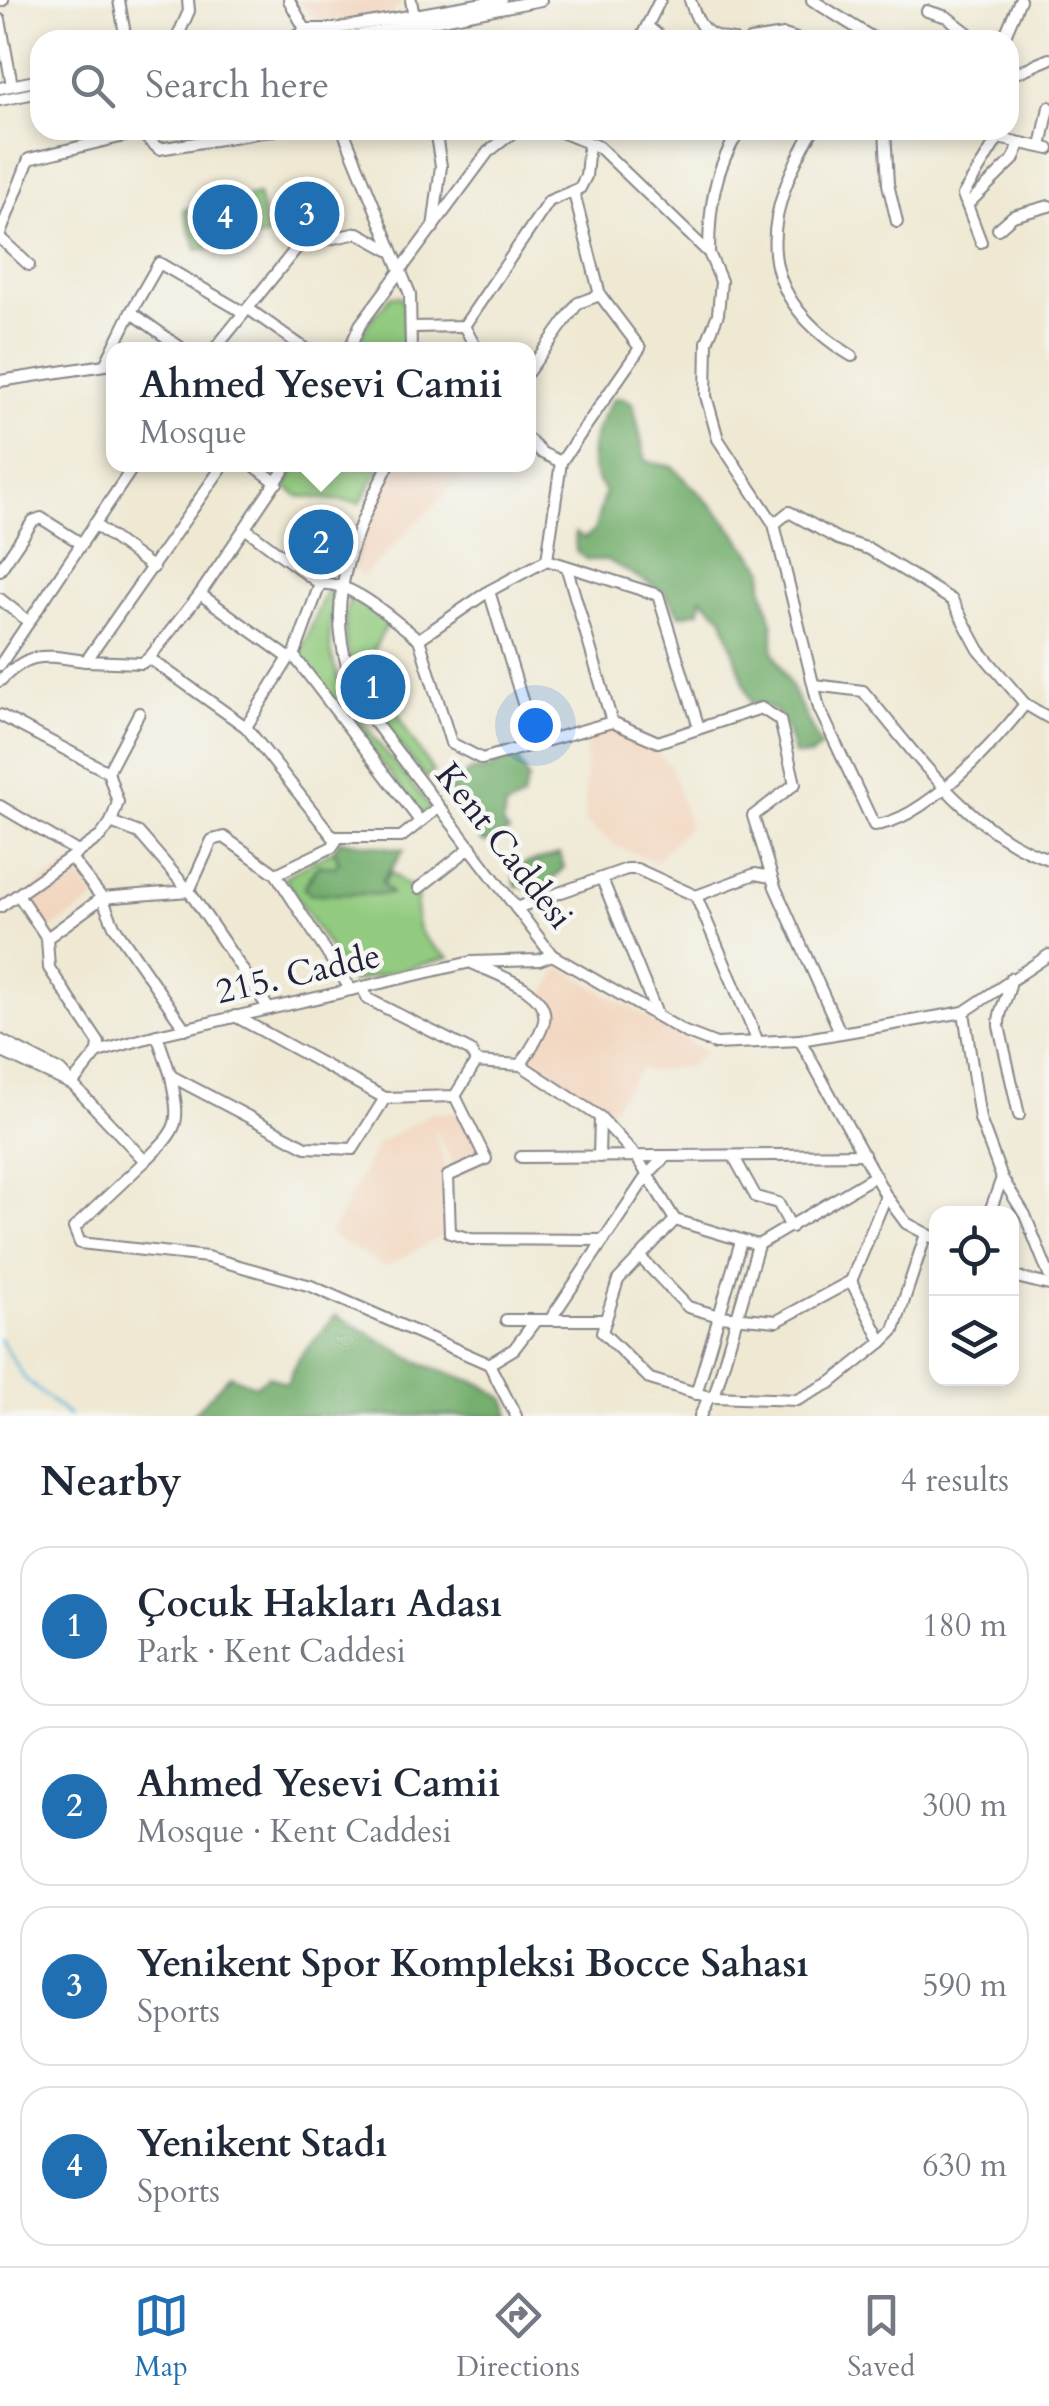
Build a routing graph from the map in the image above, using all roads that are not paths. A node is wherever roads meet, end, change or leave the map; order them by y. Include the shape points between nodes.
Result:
1 (119, 0) edge
2 (188, 0) edge
3 (289, 0) edge
4 (411, 0) edge
5 (501, 0) edge
6 (541, 0) edge
7 (660, 0) edge
8 (690, 0) edge
9 (812, 0) edge
10 (1020, 0) edge
11 (461, 8) edge
12 (928, 11) dead end
13 (0, 20) edge
14 (414, 20) junction
15 (647, 26) junction
16 (124, 30) edge
17 (181, 30) edge
18 (304, 30) edge
19 (343, 30) edge
20 (374, 30) edge
21 (416, 30) edge
22 (645, 30) edge
23 (652, 30) edge
24 (703, 30) edge
25 (860, 30) edge
26 (963, 30) edge
27 (1007, 30) edge
28 (1049, 59) edge
29 (1019, 72) edge
30 (6, 86) edge
31 (30, 94) edge
32 (0, 100) edge
33 (1049, 107) edge
34 (103, 140) edge
35 (148, 140) edge
36 (197, 140) edge
37 (347, 140) edge
38 (437, 140) edge
39 (503, 140) edge
40 (579, 140) edge
41 (736, 140) edge
42 (808, 140) edge
43 (889, 140) edge
44 (997, 140) edge
45 (1007, 140) edge
46 (1020, 143) junction
47 (588, 144) junction
48 (1045, 148) edge
49 (574, 192) junction
50 (966, 205) junction
51 (1049, 206) edge
52 (897, 222) dead end
53 (998, 229) dead end
54 (432, 231) junction
55 (0, 236) edge
56 (981, 242) dead end
57 (390, 250) junction
58 (709, 253) junction
59 (29, 265) dead end
60 (398, 274) junction
61 (600, 295) junction
62 (245, 310) junction
63 (131, 312) junction
64 (464, 326) junction
65 (413, 327) junction
66 (119, 342) edge
67 (173, 342) edge
68 (220, 342) edge
69 (294, 342) edge
70 (353, 342) edge
71 (412, 342) edge
72 (473, 342) edge
73 (852, 356) dead end
74 (536, 361) edge
75 (106, 367) edge
76 (1, 382) edge
77 (536, 447) edge
78 (562, 462) junction
79 (130, 472) edge
80 (219, 472) edge
81 (262, 472) edge
82 (284, 472) edge
83 (385, 472) edge
84 (277, 484) junction
85 (94, 524) junction
86 (774, 524) junction
87 (246, 529) junction
88 (82, 544) junction
89 (547, 560) junction
90 (153, 568) junction
91 (567, 569) junction
92 (0, 570) edge
93 (320, 584) junction
94 (343, 588) junction
95 (489, 591) junction
96 (200, 594) junction
97 (0, 599) edge
98 (29, 622) junction
99 (419, 639) junction
100 (291, 657) junction
101 (148, 658) junction
102 (86, 661) junction
103 (0, 665) edge
104 (0, 681) edge
105 (814, 685) junction
106 (1024, 704) junction
107 (138, 713) dead end
108 (0, 716) edge
109 (1049, 718) edge
110 (612, 722) junction
111 (246, 726) junction
112 (699, 728) junction
113 (535, 743) junction
114 (108, 772) junction
115 (945, 785) junction
116 (0, 806) edge
117 (439, 807) junction
118 (420, 821) junction
119 (111, 822) junction
120 (338, 838) junction
121 (472, 847) junction
122 (75, 855) junction
123 (1049, 859) edge
124 (276, 874) junction
125 (771, 877) junction
126 (602, 879) junction
127 (419, 888) dead end
128 (189, 891) junction
129 (696, 896) junction
130 (102, 898) junction
131 (7, 901) edge
132 (516, 908) junction
133 (47, 938) junction
134 (552, 954) junction
135 (1049, 955) edge
136 (471, 962) junction
137 (1011, 978) junction
138 (356, 988) junction
139 (270, 1009) junction
140 (964, 1012) junction
141 (656, 1014) junction
142 (235, 1016) junction
143 (185, 1028) junction
144 (840, 1032) junction
145 (157, 1035) junction
146 (0, 1040) edge
147 (800, 1040) junction
148 (758, 1042) junction
149 (0, 1052) edge
150 (98, 1052) junction
151 (476, 1062) junction
152 (520, 1065) junction
153 (171, 1076) junction
154 (72, 1084) junction
155 (455, 1096) junction
156 (385, 1098) junction
157 (1019, 1115) dead end
158 (600, 1117) junction
159 (864, 1154) junction
160 (636, 1156) junction
161 (666, 1156) junction
162 (521, 1157) dead end
163 (598, 1157) junction
164 (734, 1157) junction
165 (145, 1161) junction
166 (648, 1174) junction
167 (875, 1176) junction
168 (1002, 1178) junction
169 (886, 1196) junction
170 (993, 1206) edge
171 (675, 1220) junction
172 (791, 1227) junction
173 (929, 1235) edge
174 (604, 1240) junction
175 (741, 1241) junction
176 (929, 1244) edge
177 (758, 1245) junction
178 (640, 1258) junction
179 (1049, 1275) edge
180 (1019, 1278) edge
181 (851, 1282) junction
182 (1049, 1285) edge
183 (719, 1316) junction
184 (738, 1319) junction
185 (506, 1320) dead end
186 (536, 1320) junction
187 (550, 1320) junction
188 (606, 1320) junction
189 (882, 1342) junction
190 (489, 1364) junction
191 (706, 1396) junction
192 (516, 1416) edge
193 (700, 1416) edge

1 - 16 street
2 - 17 street
3 - 18 street
4 - 14 street
5 - 11 street
6 - 11 street
7 - 15 street
8 - 24 street
9 - 25 street
10 - 27 street
11 - 14 street
12 - 26 street
13 - 30 street
14 - 19 street
14 - 20 street
14 - 21 street
15 - 22 street
15 - 23 street
28 - 29 street
31 - 32 street
33 - 48 street
34 - 55 street via 30,158
35 - 36 street via 159,149
37 - 57 street
38 - 54 street via 441,166
39 - 54 street
40 - 47 street
41 - 58 street via 718,174
42 - 73 street via 781,196 774,229 778,271 796,312
43 - 52 street via 888,184
44 - 50 street via 963,195
45 - 46 street
46 - 48 street
46 - 50 street via 1013,160
47 - 49 street via 586,176
47 - 58 street via 599,147
49 - 61 street
49 - 64 street via 549,201
50 - 56 street
51 - 53 street via 1013,216
54 - 60 street
55 - 59 street
57 - 60 street
57 - 62 street via 358,233 298,245
58 - 86 street via 721,281 707,342 706,396 718,439
60 - 65 street via 410,294
60 - 70 street
61 - 74 street via 578,303
61 - 78 street via 640,348
62 - 63 street via 159,262
62 - 68 street
62 - 69 street
63 - 66 street
63 - 67 street
64 - 65 street
64 - 72 street
65 - 71 street
75 - 76 street
77 - 78 street
78 - 89 street
79 - 85 street
80 - 90 street
81 - 84 street
82 - 84 street
83 - 94 street, Kent Caddesi via 354,534
84 - 87 street
85 - 88 street
85 - 90 street
86 - 105 street
86 - 106 street via 788,512 868,549 952,600 980,650
87 - 93 street
87 - 96 street
88 - 92 street via 41,518
88 - 98 street
89 - 91 street
89 - 95 street
90 - 102 street
91 - 110 street
91 - 112 street via 658,595
93 - 94 street
93 - 100 street
94 - 99 street
94 - 117 street, Kent Caddesi via 338,644 349,682
95 - 99 street
95 - 113 street
96 - 100 street
96 - 101 street
97 - 98 street
98 - 103 street
99 - 113 street via 451,743 482,759
100 - 111 street
100 - 118 street
101 - 102 street
101 - 111 street
102 - 104 street via 24,659
105 - 115 street via 863,690
105 - 115 street via 874,825 890,824
106 - 109 street
106 - 115 street
107 - 114 street
108 - 114 street
110 - 112 street via 658,742
110 - 113 street
111 - 120 street
112 - 125 street via 762,708 780,720 795,784 753,816
114 - 119 street via 118,802
115 - 123 street via 995,834
116 - 122 street
117 - 118 street
117 - 121 street, Kent Caddesi
118 - 120 street via 401,837
119 - 122 street
119 - 128 street via 139,833
120 - 124 street
121 - 127 street
121 - 132 street, Kent Caddesi
122 - 130 street
122 - 131 street
124 - 128 street via 224,838 212,840
124 - 138 street
125 - 129 street via 755,874
125 - 144 street
126 - 129 street via 637,869
126 - 132 street
126 - 141 street
128 - 130 street
128 - 139 street
129 - 148 street
130 - 133 street
130 - 143 street
131 - 133 street
132 - 134 street, Kent Caddesi
133 - 150 street via 49,968 99,1043
134 - 136 street, 215. Cadde
134 - 141 street, Kent Caddesi
135 - 137 street
136 - 138 street, 215. Cadde
136 - 152 street via 537,996 544,1023
137 - 140 street
137 - 157 street via 998,1014
138 - 139 street, 215. Cadde
138 - 151 street via 471,1051
139 - 142 street, 215. Cadde
140 - 144 street, Kent Caddesi
140 - 168 street via 980,1119
141 - 148 street, Kent Caddesi via 716,1044
142 - 143 street, 215. Cadde
142 - 156 street
143 - 145 street, 215. Cadde
144 - 147 street, Kent Caddesi
145 - 150 street, 215. Cadde
145 - 153 street
146 - 154 street
147 - 148 street, Kent Caddesi
147 - 159 street
149 - 154 street
150 - 154 street
151 - 152 street
151 - 155 street
152 - 158 street
153 - 156 street via 306,1147 353,1149
153 - 165 street via 180,1120
154 - 165 street
155 - 156 street
155 - 174 street via 486,1159 448,1176 450,1232 471,1239
158 - 160 street
158 - 163 street
159 - 164 street
159 - 167 street
160 - 161 street
160 - 163 street
160 - 166 street
161 - 164 street
161 - 166 street
162 - 163 street
164 - 172 street via 756,1197 778,1203
165 - 190 street via 74,1228 80,1243 207,1258 308,1290
166 - 171 street
166 - 174 street
167 - 169 street
167 - 172 street
168 - 170 street
168 - 179 street
169 - 173 street via 906,1223
169 - 181 street
171 - 175 street
171 - 178 street
172 - 177 street
174 - 187 street
175 - 177 street
175 - 183 street
176 - 189 street via 894,1330
177 - 184 street
178 - 183 street via 688,1307
178 - 188 street via 618,1280
180 - 182 street
181 - 184 street via 777,1321
181 - 189 street
183 - 184 street
183 - 191 street
184 - 191 street
185 - 186 street
186 - 187 street
186 - 190 street via 514,1349
187 - 188 street
188 - 191 street via 602,1332 650,1379
189 - 191 street via 797,1400
190 - 192 street
191 - 193 street

